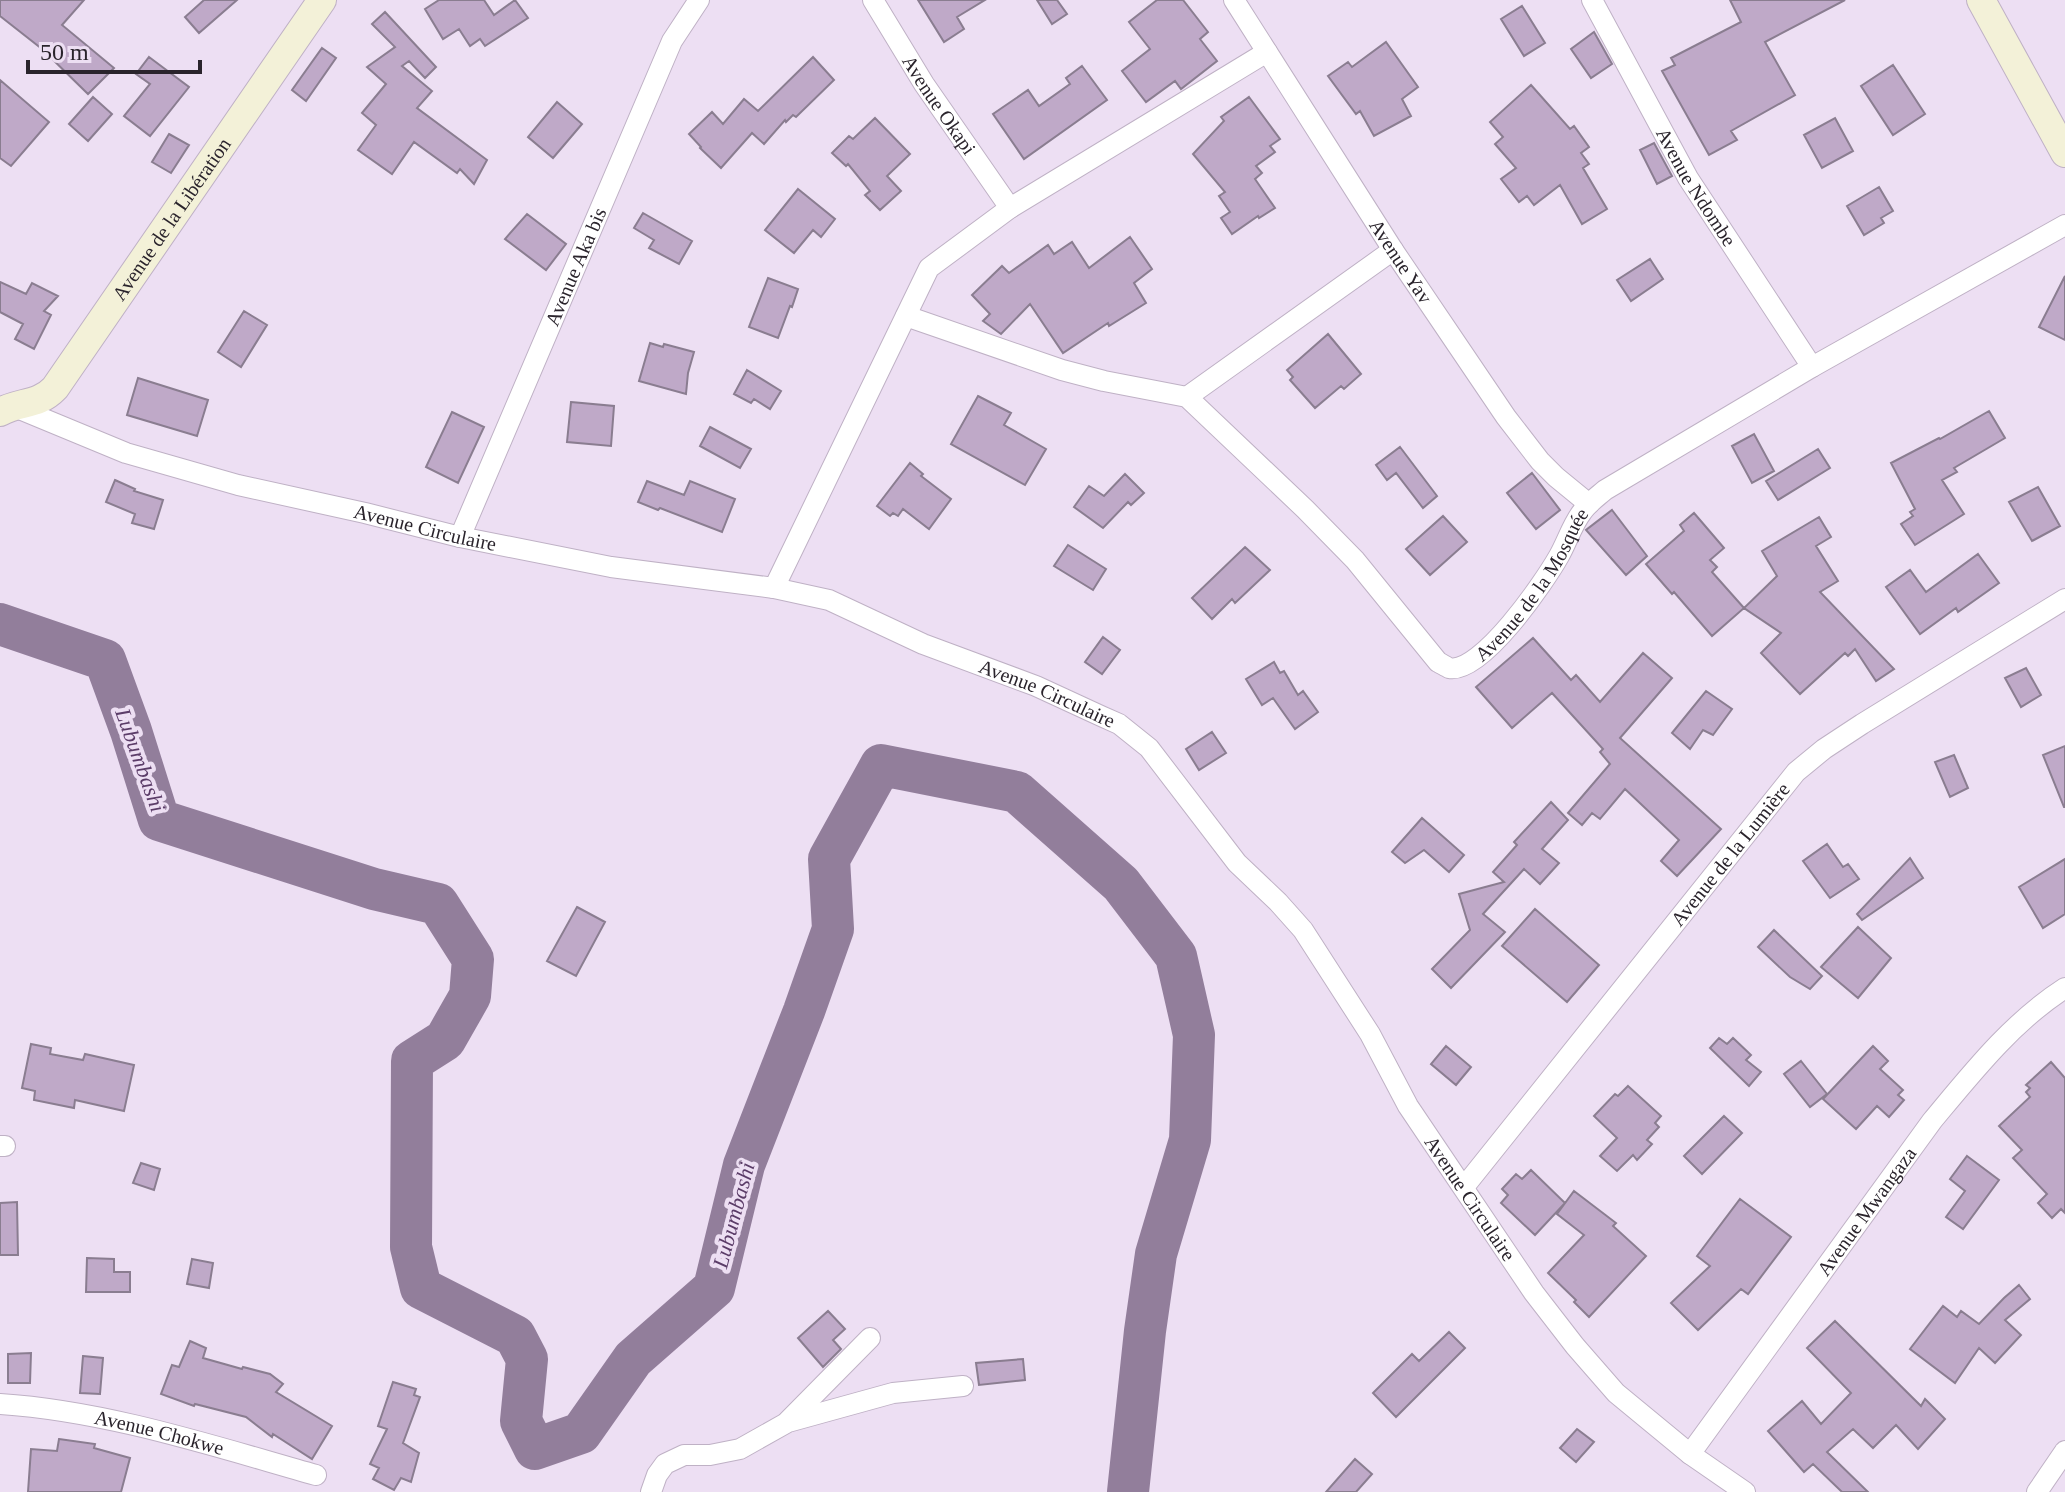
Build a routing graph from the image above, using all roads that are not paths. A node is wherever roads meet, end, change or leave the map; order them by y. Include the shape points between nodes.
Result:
1 (322, 0) edge
2 (699, 0) edge
3 (873, 0) edge
4 (1234, 0) edge
5 (1981, 0) edge
6 (1597, 2) edge
7 (1267, 52) junction
8 (2065, 153) edge
9 (1010, 208) junction
10 (2065, 225) edge
11 (1393, 250) junction
12 (906, 316) junction
13 (1812, 367) junction
14 (1187, 397) junction
15 (4, 406) edge
16 (1589, 504) junction
17 (460, 537) junction
18 (774, 588) junction
19 (2065, 599) edge
20 (2065, 988) edge
21 (1464, 1187) junction
22 (870, 1338) dead end
23 (963, 1386) dead end
24 (0, 1404) edge
25 (788, 1422) junction
26 (2065, 1451) edge
27 (1690, 1454) junction
28 (316, 1475) dead end
29 (651, 1492) edge
30 (1745, 1492) edge
31 (2037, 1492) edge

1 - 15 street, Avenue de la Libération via 55,388 38,401
2 - 17 street, Avenue Aka bis via 672,41
3 - 9 street, Avenue Okapi
4 - 7 street, Avenue Yav
5 - 8 street
6 - 13 street, Avenue Ndombe via 1688,178
7 - 9 street
7 - 11 street, Avenue Yav
9 - 12 street via 935,262
10 - 13 street, Avenue de la Mosquée
11 - 14 street
11 - 16 street, Avenue Yav via 1506,417 1540,461
12 - 14 street via 1062,370
12 - 18 street
13 - 16 street, Avenue de la Mosquée
14 - 16 street, Avenue de la Mosquée via 1355,560 1448,668 1482,654 1519,614
15 - 17 street, Avenue Circulaire via 159,463
17 - 18 street, Avenue Circulaire via 611,567
18 - 21 street, Avenue Circulaire via 829,600 923,644 1036,686 1119,724 1149,748 1237,863 1303,930 1370,1034 1408,1106
19 - 21 street, Avenue de la Lumière via 1862,724 1796,772
20 - 27 street, Avenue Mwangaza via 2003,1040 1932,1121
21 - 27 street, Avenue Circulaire via 1575,1346 1616,1393
22 - 25 street
23 - 25 street via 893,1393
24 - 28 street, Avenue Chokwe via 55,1409 189,1439
25 - 29 street via 740,1449 675,1458 657,1475
26 - 31 street
27 - 30 street, Avenue Circulaire

